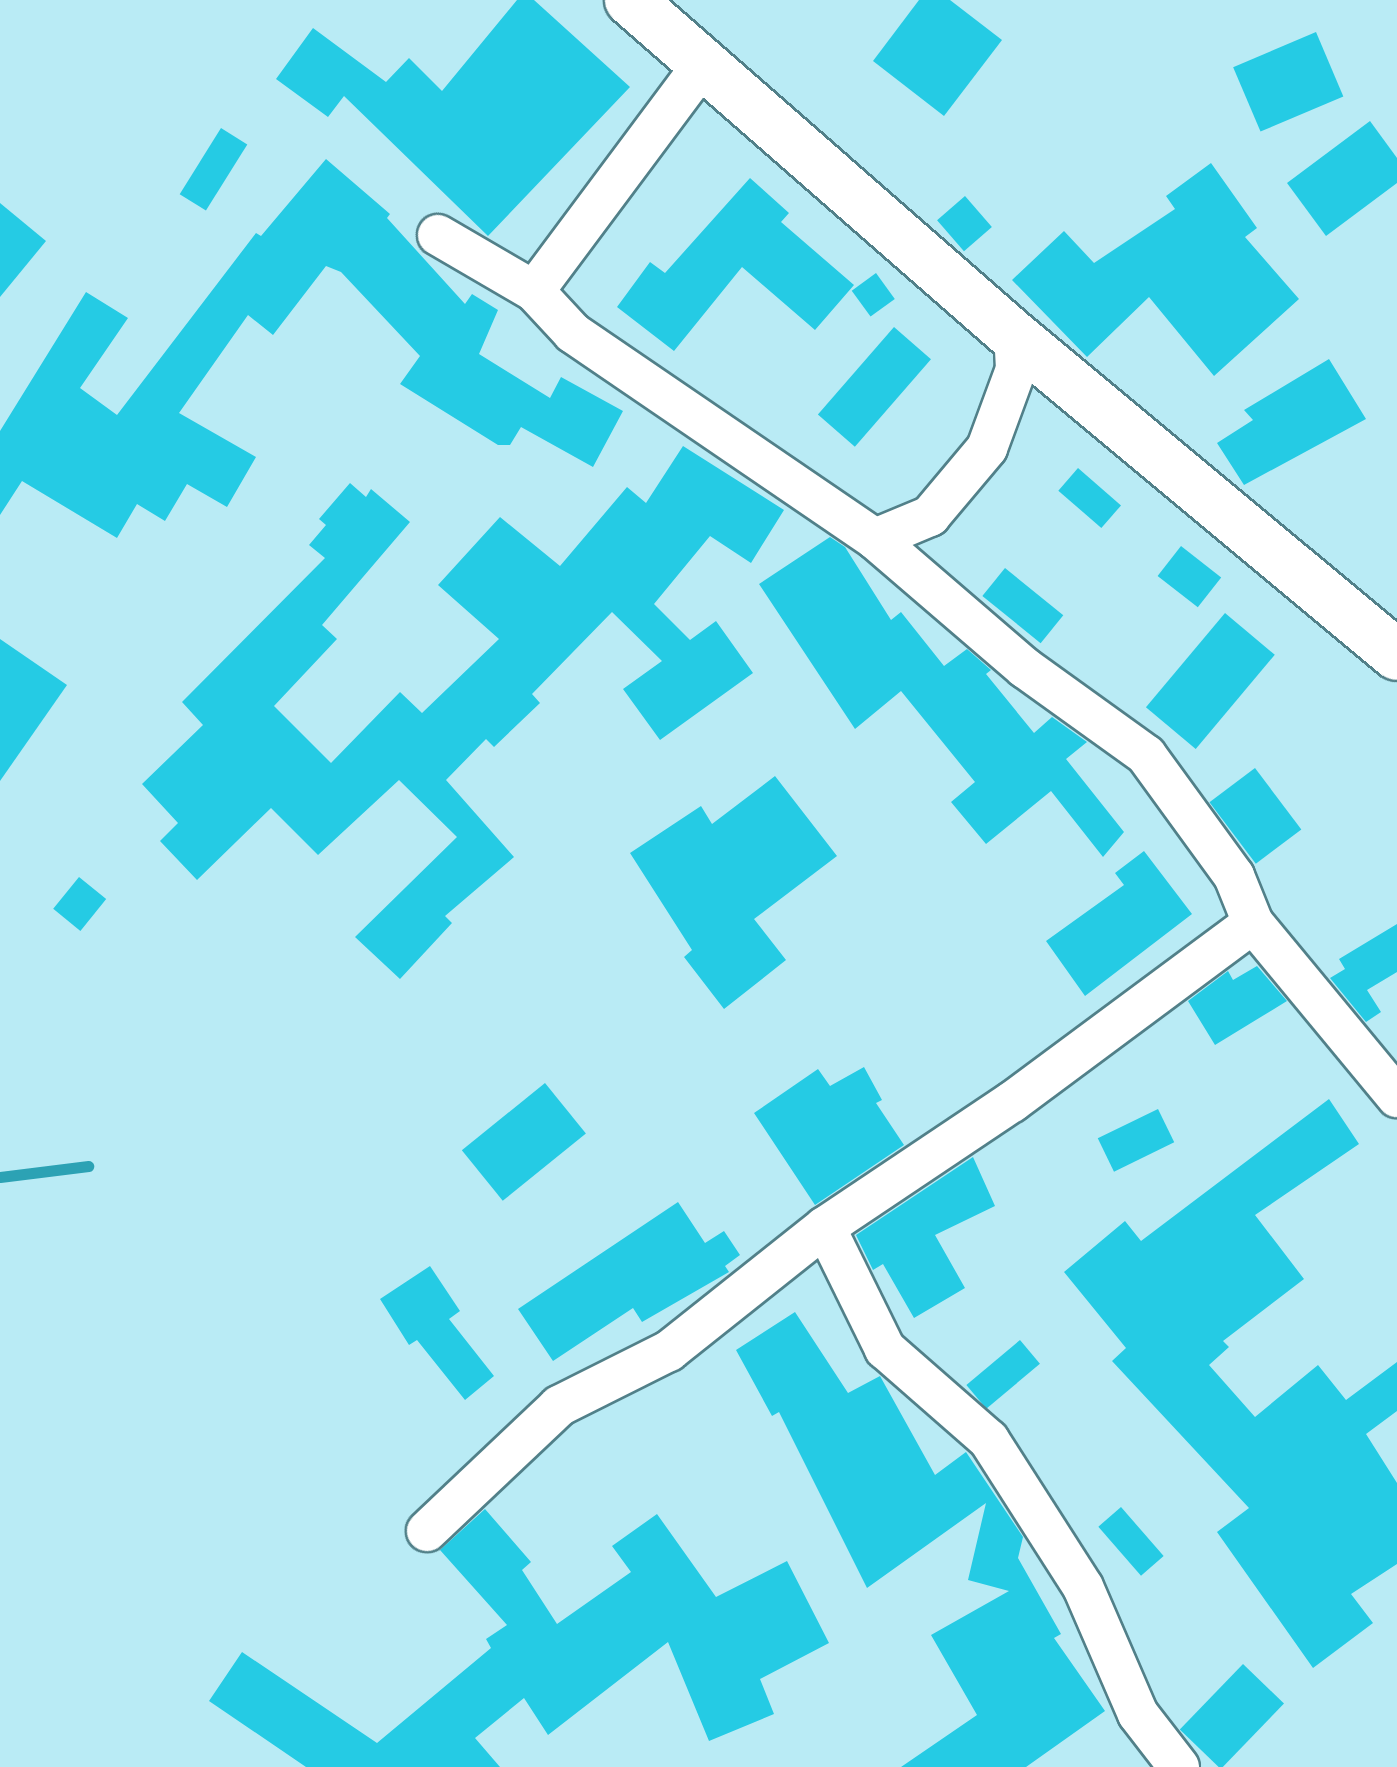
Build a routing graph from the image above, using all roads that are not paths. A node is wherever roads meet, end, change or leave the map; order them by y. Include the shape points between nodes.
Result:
1 (630, 0) edge
2 (704, 63) junction
3 (438, 235) dead end
4 (534, 292) junction
5 (1014, 336) junction
6 (876, 538) junction
7 (1397, 655) edge
8 (1253, 924) junction
9 (1397, 1097) edge
10 (825, 1227) junction
11 (427, 1532) dead end
12 (1179, 1767) edge

1 - 2 street
2 - 4 street
2 - 5 street
3 - 4 street
4 - 6 street via 573,333
5 - 6 street via 1016,369 987,448 930,516
5 - 7 street
6 - 8 street via 1025,668 1146,755 1234,876
8 - 9 street
8 - 10 street via 1012,1102
10 - 11 street via 669,1351 559,1406
10 - 12 street via 885,1349 989,1440 1084,1587 1138,1714

